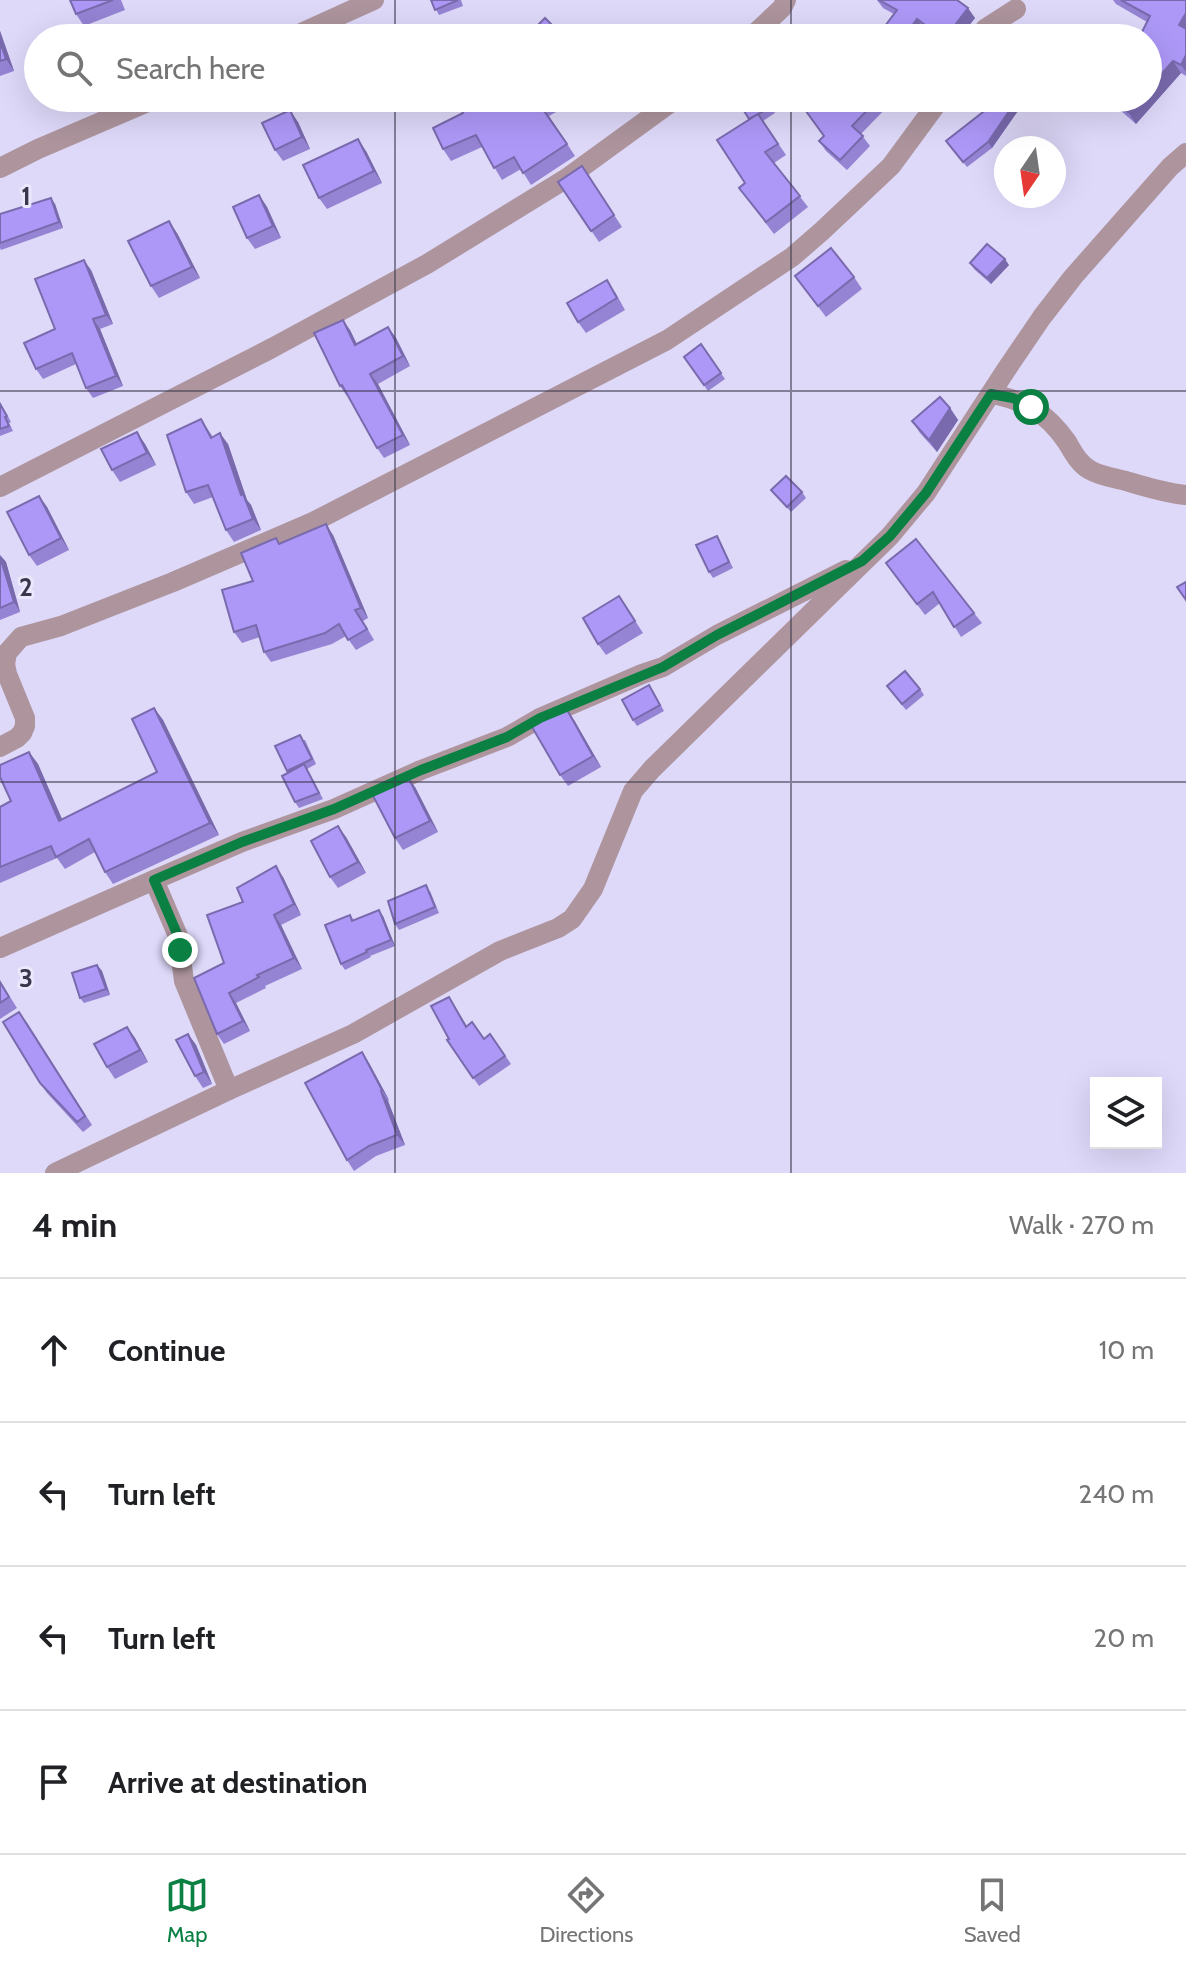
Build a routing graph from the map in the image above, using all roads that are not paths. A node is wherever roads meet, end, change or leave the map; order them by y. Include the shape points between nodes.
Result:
1 (374, 0) edge
2 (786, 0) edge
3 (997, 0) edge
4 (1021, 4) edge
5 (321, 24) edge
6 (765, 24) edge
7 (992, 24) edge
8 (124, 112) edge
9 (658, 112) edge
10 (931, 112) edge
11 (1186, 153) edge
12 (0, 168) edge
13 (991, 394) junction
14 (0, 487) edge
15 (1186, 495) edge
16 (862, 561) junction
17 (0, 747) edge
18 (154, 880) junction
19 (0, 948) edge
20 (229, 1090) junction
21 (55, 1173) edge

1 - 5 street
2 - 6 street
3 - 4 street
4 - 7 street
8 - 12 street
9 - 14 street via 567,178 427,264
10 - 17 street via 891,166 792,257 667,340 313,522 173,582 21,637 5,664 25,726 17,738
11 - 13 street via 1073,277
13 - 15 street via 1013,398 1047,418 1090,470
13 - 16 street via 926,493
16 - 18 street via 663,667 507,737
16 - 20 street via 633,791 593,889 572,919 500,951 353,1034
18 - 19 street
18 - 20 street via 178,936 184,981
20 - 21 street

